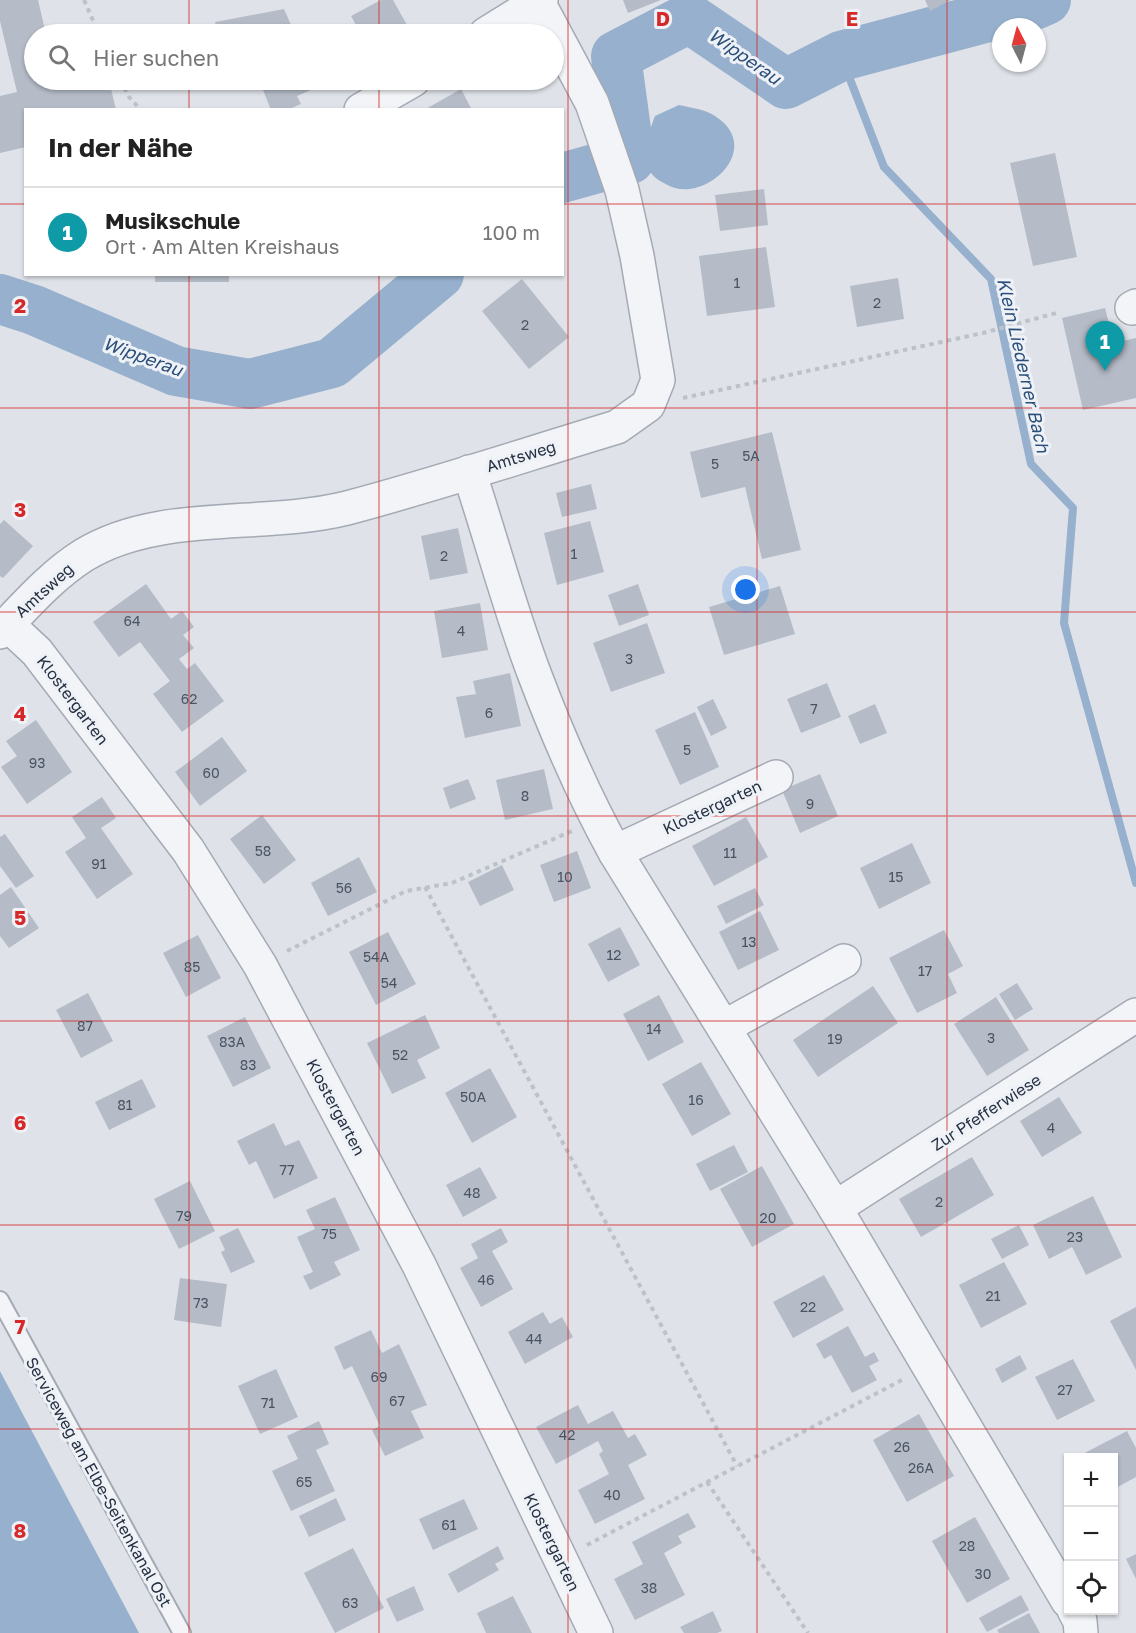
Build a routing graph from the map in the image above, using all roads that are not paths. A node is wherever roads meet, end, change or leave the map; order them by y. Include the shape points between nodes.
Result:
1 (540, 1) edge
2 (502, 24) edge
3 (552, 24) edge
4 (564, 49) edge
5 (396, 90) edge
6 (364, 108) edge
7 (469, 472) junction
8 (4, 628) edge
9 (776, 777) dead end
10 (615, 852) junction
11 (844, 961) dead end
12 (1136, 1015) edge
13 (724, 1027) junction
14 (835, 1208) junction
15 (0, 1300) edge
16 (1064, 1593) edge
17 (1076, 1615) edge
18 (182, 1633) edge
19 (596, 1633) edge
20 (1081, 1633) edge

1 - 2 street
1 - 3 street, Amtsweg
4 - 7 street, Amtsweg via 592,104 622,190 658,380 648,405 617,427
5 - 6 street
7 - 8 street, Amtsweg via 298,518 170,526 112,541 84,555 52,579
7 - 10 street via 533,671 568,758
8 - 19 street, Klostergarten via 37,652 188,850 260,965 419,1265
9 - 10 street, Klostergarten
10 - 13 street
11 - 13 street
12 - 14 street, Zur Pfefferwiese
13 - 14 street
14 - 16 street
15 - 18 lane, Serviceweg am Elbe-Seitenkanal Ost
17 - 20 street

